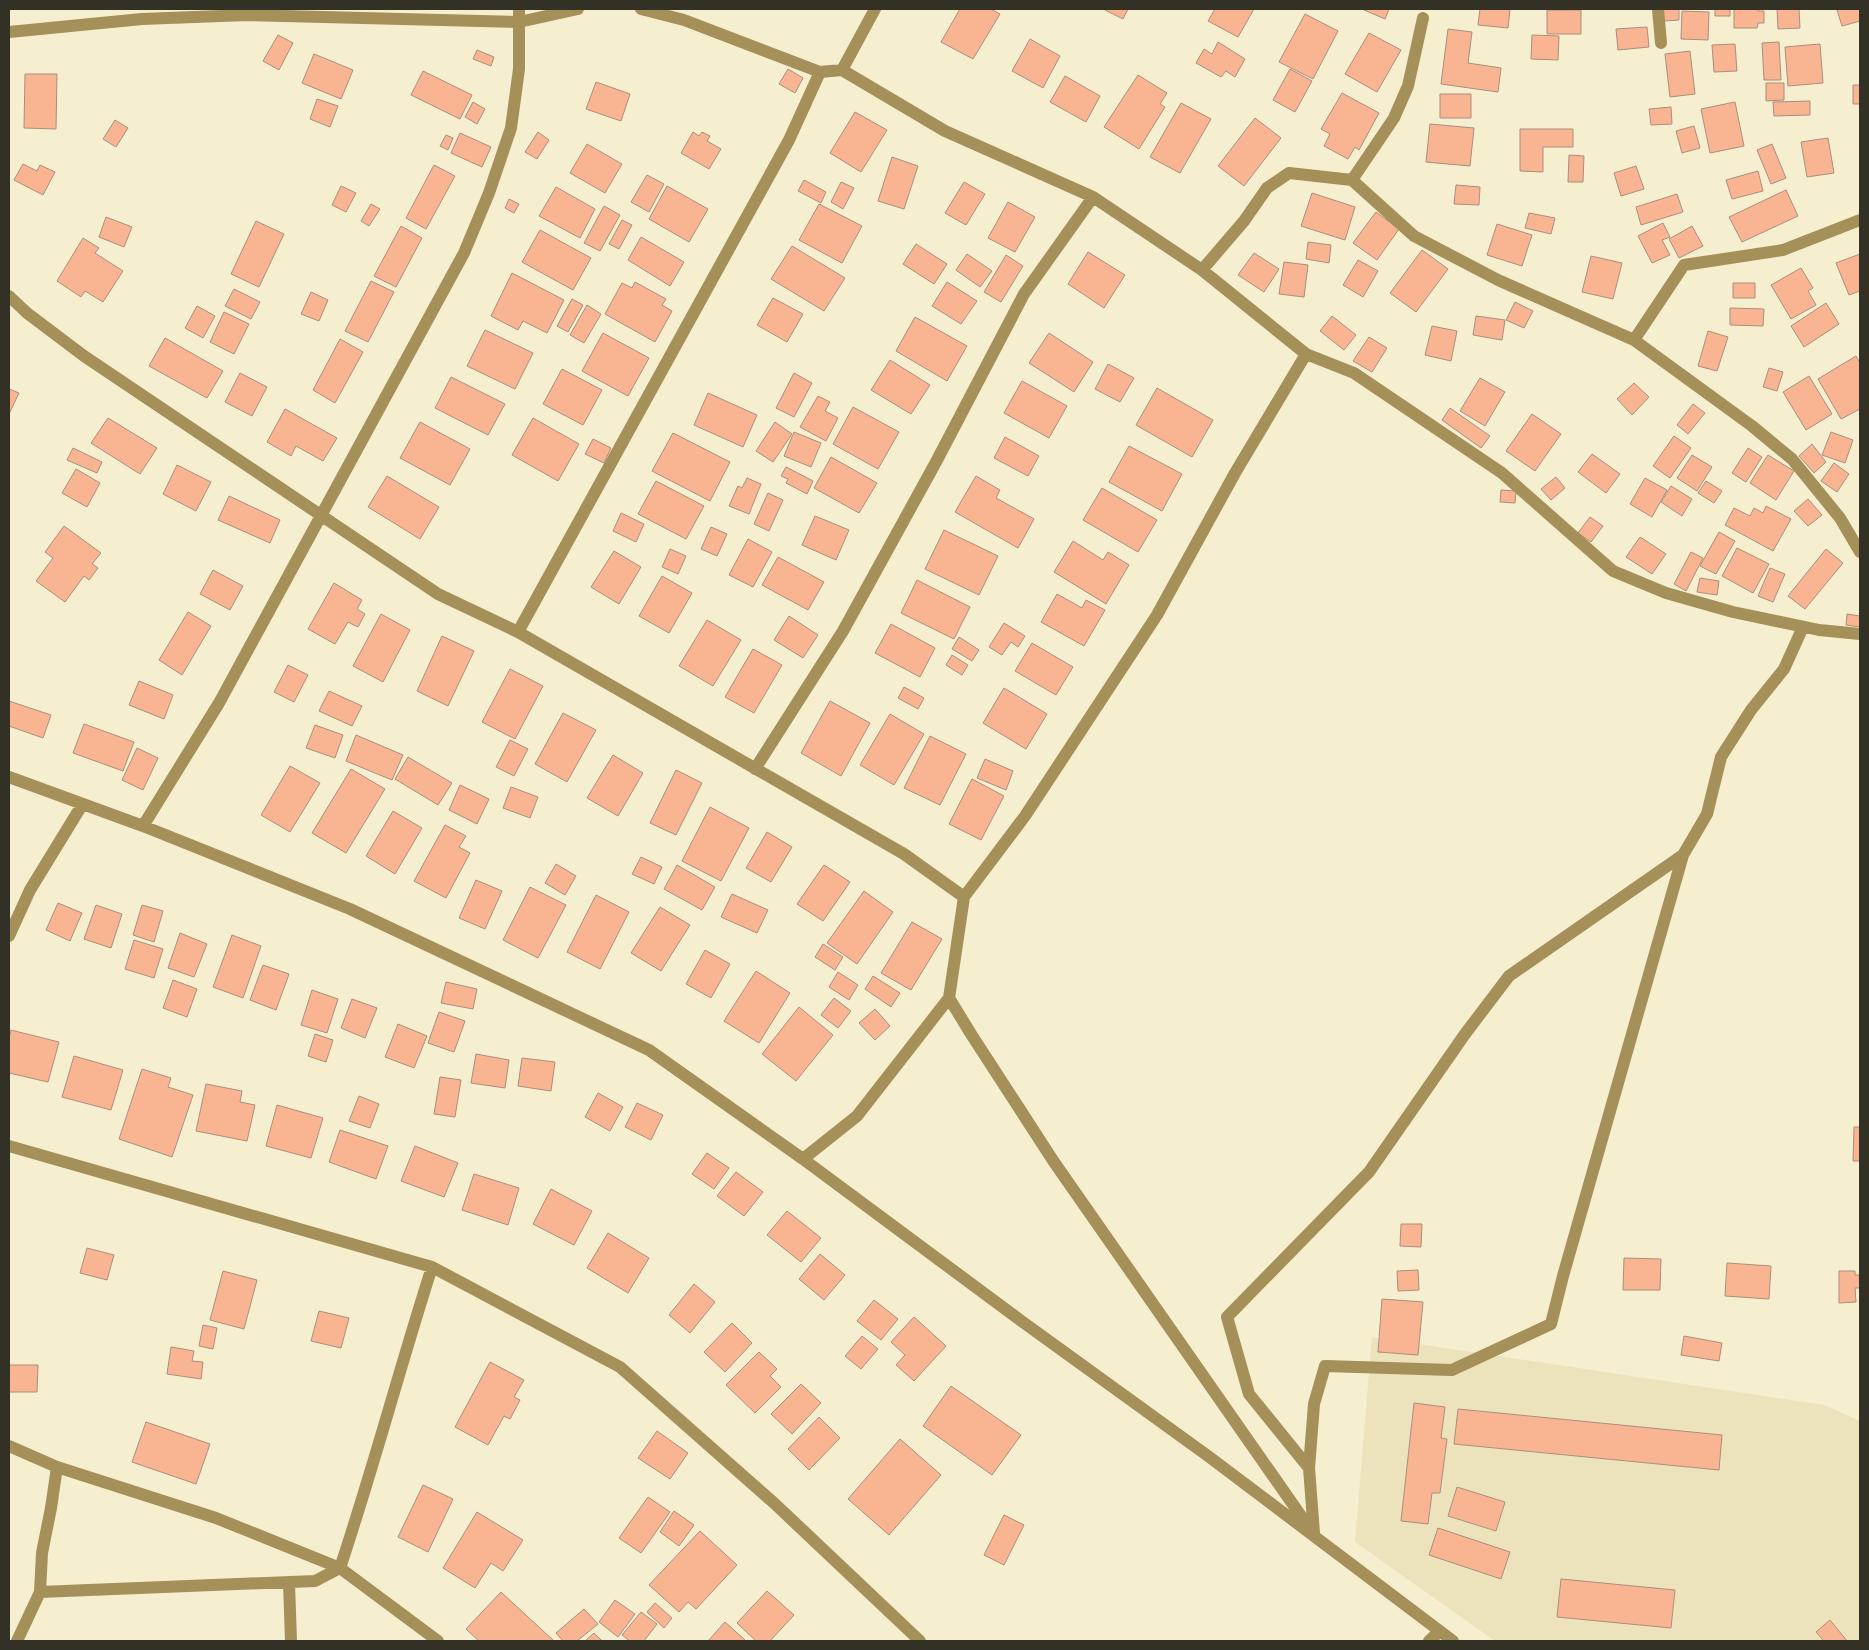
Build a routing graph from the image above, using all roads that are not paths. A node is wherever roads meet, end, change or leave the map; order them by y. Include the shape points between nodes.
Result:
1 (519, 9) edge
2 (578, 9) edge
3 (641, 9) edge
4 (875, 9) edge
5 (1658, 9) edge
6 (1423, 18) dead end
7 (519, 22) junction
8 (9, 32) edge
9 (1661, 43) dead end
10 (842, 70) junction
11 (820, 72) junction
12 (1352, 180) junction
13 (1093, 197) junction
14 (1860, 220) edge
15 (1202, 270) junction
16 (9, 296) edge
17 (1634, 340) junction
18 (1306, 354) junction
19 (322, 514) junction
20 (1860, 552) edge
21 (1803, 627) junction
22 (518, 632) junction
23 (1860, 634) edge
24 (755, 768) junction
25 (9, 778) edge
26 (82, 805) junction
27 (143, 826) junction
28 (1683, 855) junction
29 (964, 897) junction
30 (9, 936) edge
31 (949, 998) junction
32 (9, 1146) edge
33 (803, 1159) junction
34 (432, 1267) junction
35 (9, 1446) edge
36 (57, 1467) junction
37 (1309, 1468) junction
38 (1315, 1535) junction
39 (340, 1568) junction
40 (289, 1583) junction
41 (40, 1592) junction
42 (1440, 1631) junction
43 (17, 1641) edge
44 (291, 1641) edge
45 (438, 1641) edge
46 (920, 1641) edge
47 (1429, 1641) edge
48 (1453, 1641) edge

1 - 7 street
2 - 7 street
3 - 11 street via 684,20
4 - 10 street
5 - 9 street
6 - 12 street via 1408,86 1394,118
7 - 8 street via 247,15
7 - 19 street via 520,69 512,128 489,193 464,253
10 - 11 street
10 - 13 street via 946,131
11 - 22 street via 789,140
12 - 15 street via 1289,173 1267,188
12 - 17 street via 1414,236 1498,280
13 - 15 street
13 - 24 street via 1024,294 843,631
14 - 17 street via 1783,250 1684,265
15 - 18 street
16 - 19 street via 84,356
17 - 20 street via 1792,459 1840,518
18 - 21 street via 1354,373 1502,473 1613,571 1666,593
18 - 29 street via 1235,473 1157,615 1025,816
19 - 22 street via 438,594
19 - 27 street via 219,704
21 - 23 street
21 - 28 street via 1784,669 1751,710 1721,757 1707,814
22 - 24 street
24 - 29 street via 904,854
25 - 26 street
26 - 27 street
26 - 30 street via 30,890
27 - 33 street via 350,909 649,1050
28 - 37 street via 1550,1324 1452,1370 1325,1366 1314,1404
28 - 37 street via 1509,976 1369,1172 1227,1317 1249,1394
29 - 31 street
31 - 33 street via 857,1116
31 - 38 street via 1054,1162
32 - 34 street
33 - 38 street
34 - 39 street
34 - 46 street via 620,1368 774,1503
35 - 36 street
36 - 39 street via 216,1518
36 - 41 street via 42,1553
37 - 38 street
38 - 42 street
39 - 40 street via 314,1581
39 - 45 street
40 - 41 street
40 - 44 street
41 - 43 street
42 - 47 street
42 - 48 street

